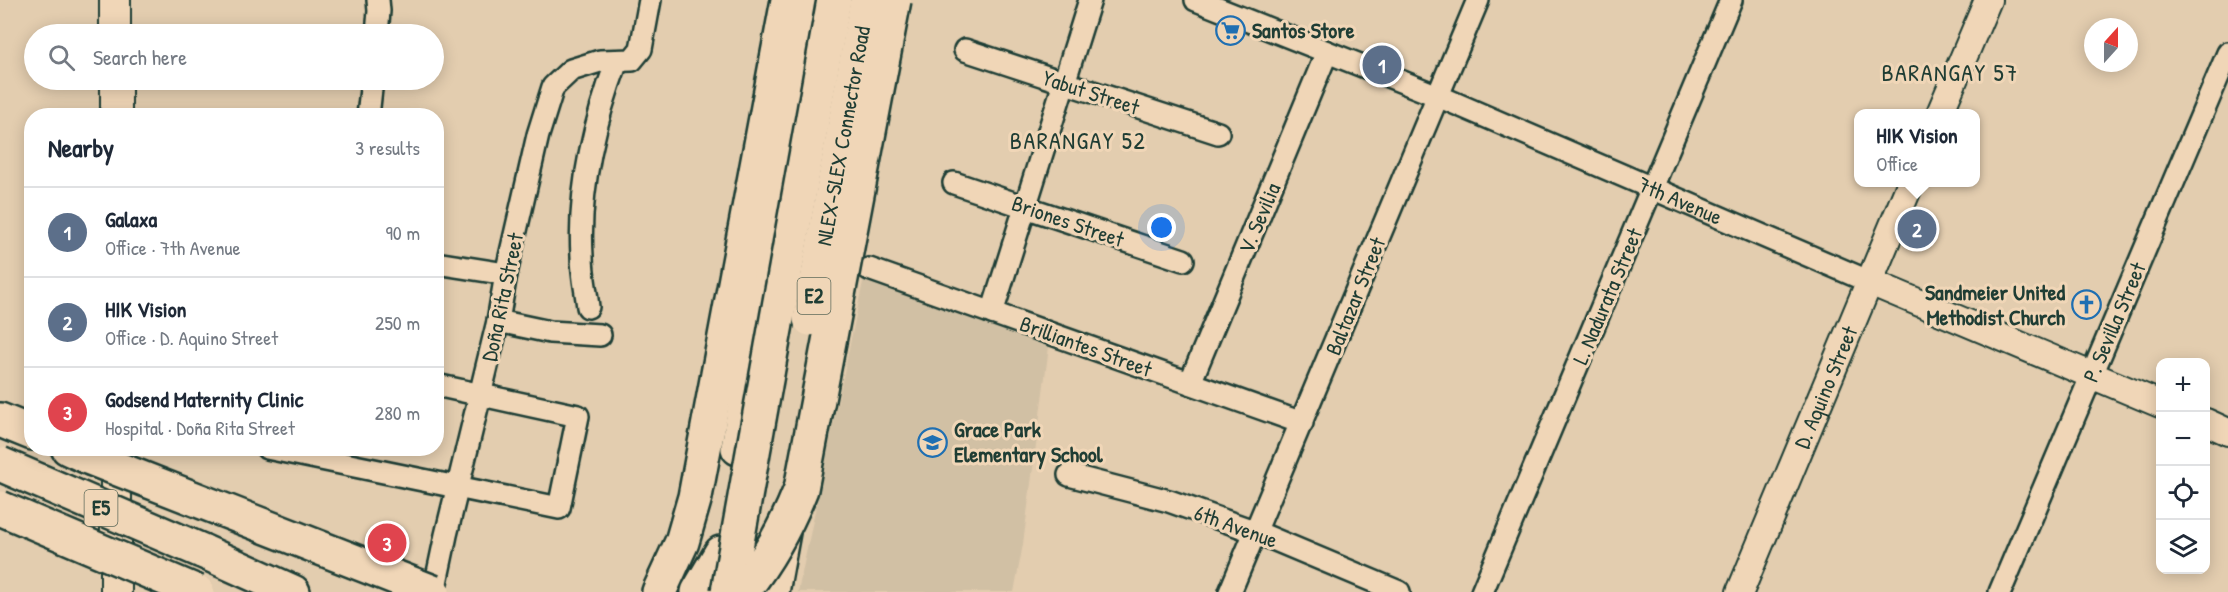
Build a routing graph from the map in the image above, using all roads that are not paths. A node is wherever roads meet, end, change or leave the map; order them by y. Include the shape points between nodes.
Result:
1 (115, 0) edge
2 (378, 0) edge
3 (650, 0) edge
4 (788, 0) edge
5 (811, 0) edge
6 (834, 0) edge
7 (867, 0) edge
8 (894, 0) edge
9 (901, 0) edge
10 (1090, 0) edge
11 (1196, 0) edge
12 (1478, 0) edge
13 (1731, 0) edge
14 (1988, 0) edge
15 (116, 24) edge
16 (378, 24) edge
17 (965, 50) dead end
18 (1328, 52) junction
19 (2228, 53) edge
20 (625, 60) junction
21 (1064, 83) junction
22 (116, 90) edge
23 (371, 90) edge
24 (1438, 96) junction
25 (116, 108) edge
26 (369, 108) edge
27 (1942, 109) edge
28 (1218, 133) dead end
29 (954, 183) dead end
30 (1652, 187) junction
31 (1909, 187) edge
32 (1026, 207) junction
33 (1183, 260) dead end
34 (444, 264) edge
35 (869, 268) dead end
36 (506, 274) junction
37 (1870, 282) junction
38 (588, 307) dead end
39 (992, 313) junction
40 (759, 318) junction
41 (498, 321) junction
42 (820, 330) junction
43 (600, 335) dead end
44 (2092, 375) junction
45 (1190, 383) junction
46 (444, 387) edge
47 (480, 394) junction
48 (2156, 402) edge
49 (0, 420) edge
50 (1302, 423) junction
51 (2210, 424) edge
52 (24, 430) edge
53 (2228, 432) edge
54 (88, 456) edge
55 (116, 456) edge
56 (306, 456) edge
57 (0, 464) edge
58 (1069, 475) dead end
59 (458, 487) junction
60 (0, 508) edge
61 (1256, 532) junction
62 (721, 553) junction
63 (116, 592) edge
64 (197, 592) edge
65 (293, 592) edge
66 (434, 592) edge
67 (659, 592) edge
68 (698, 592) edge
69 (714, 592) edge
70 (728, 592) edge
71 (742, 592) edge
72 (760, 592) edge
73 (772, 592) edge
74 (1230, 592) edge
75 (1399, 592) edge
76 (1482, 592) edge
77 (1740, 592) edge
78 (2000, 592) edge

1 - 15 main road
2 - 16 street
3 - 20 street via 641,49
4 - 67 highway via 695,497 682,542
5 - 40 highway
6 - 70 highway, NLEX-SLEX Connector Road / E2, bridge
7 - 72 highway, NLEX-SLEX Connector Road / E2, bridge
8 - 71 highway, bridge via 801,489 779,539
9 - 42 highway
10 - 21 street
11 - 18 street, 7th Avenue
12 - 24 street, Baltazar Street
13 - 30 street, L. Nadurata Street
14 - 27 street
17 - 21 street, Yabut Street
18 - 24 street, 7th Avenue
18 - 45 street, V. Sevilia
19 - 44 street, P. Sevilla Street
20 - 36 street, Doña Rita Street via 571,70 553,87
20 - 38 street via 601,107 591,143 583,203 582,256
21 - 28 street, Yabut Street
21 - 32 street
22 - 25 main road
23 - 26 street
24 - 30 street, 7th Avenue
24 - 50 street, Baltazar Street
29 - 32 street, Briones Street
30 - 37 street, 7th Avenue
30 - 76 street, L. Nadurata Street
31 - 37 street, D. Aquino Street
32 - 33 street, Briones Street
32 - 39 street
34 - 36 street
35 - 39 street, Brilliantes Street
36 - 41 street, Doña Rita Street
37 - 44 street, 7th Avenue
37 - 77 street, D. Aquino Street
39 - 45 street, Brilliantes Street
40 - 42 highway
40 - 62 highway
41 - 43 street via 550,332
41 - 47 street, Doña Rita Street
42 - 73 highway
44 - 48 street, 7th Avenue
44 - 78 street, P. Sevilla Street
45 - 50 street, Brilliantes Street
46 - 47 street
47 - 59 street, Doña Rita Street
47 - 59 street via 578,417 559,508
49 - 52 highway
50 - 61 street, Baltazar Street
51 - 53 street
54 - 66 highway, bridge
55 - 63 main road
56 - 59 street
57 - 65 highway, E5, bridge
58 - 61 street, 6th Avenue via 1169,501
59 - 66 street, Doña Rita Street
60 - 64 highway, E5, bridge
61 - 74 street, Baltazar Street
61 - 75 street, 6th Avenue
62 - 68 highway
62 - 69 highway

